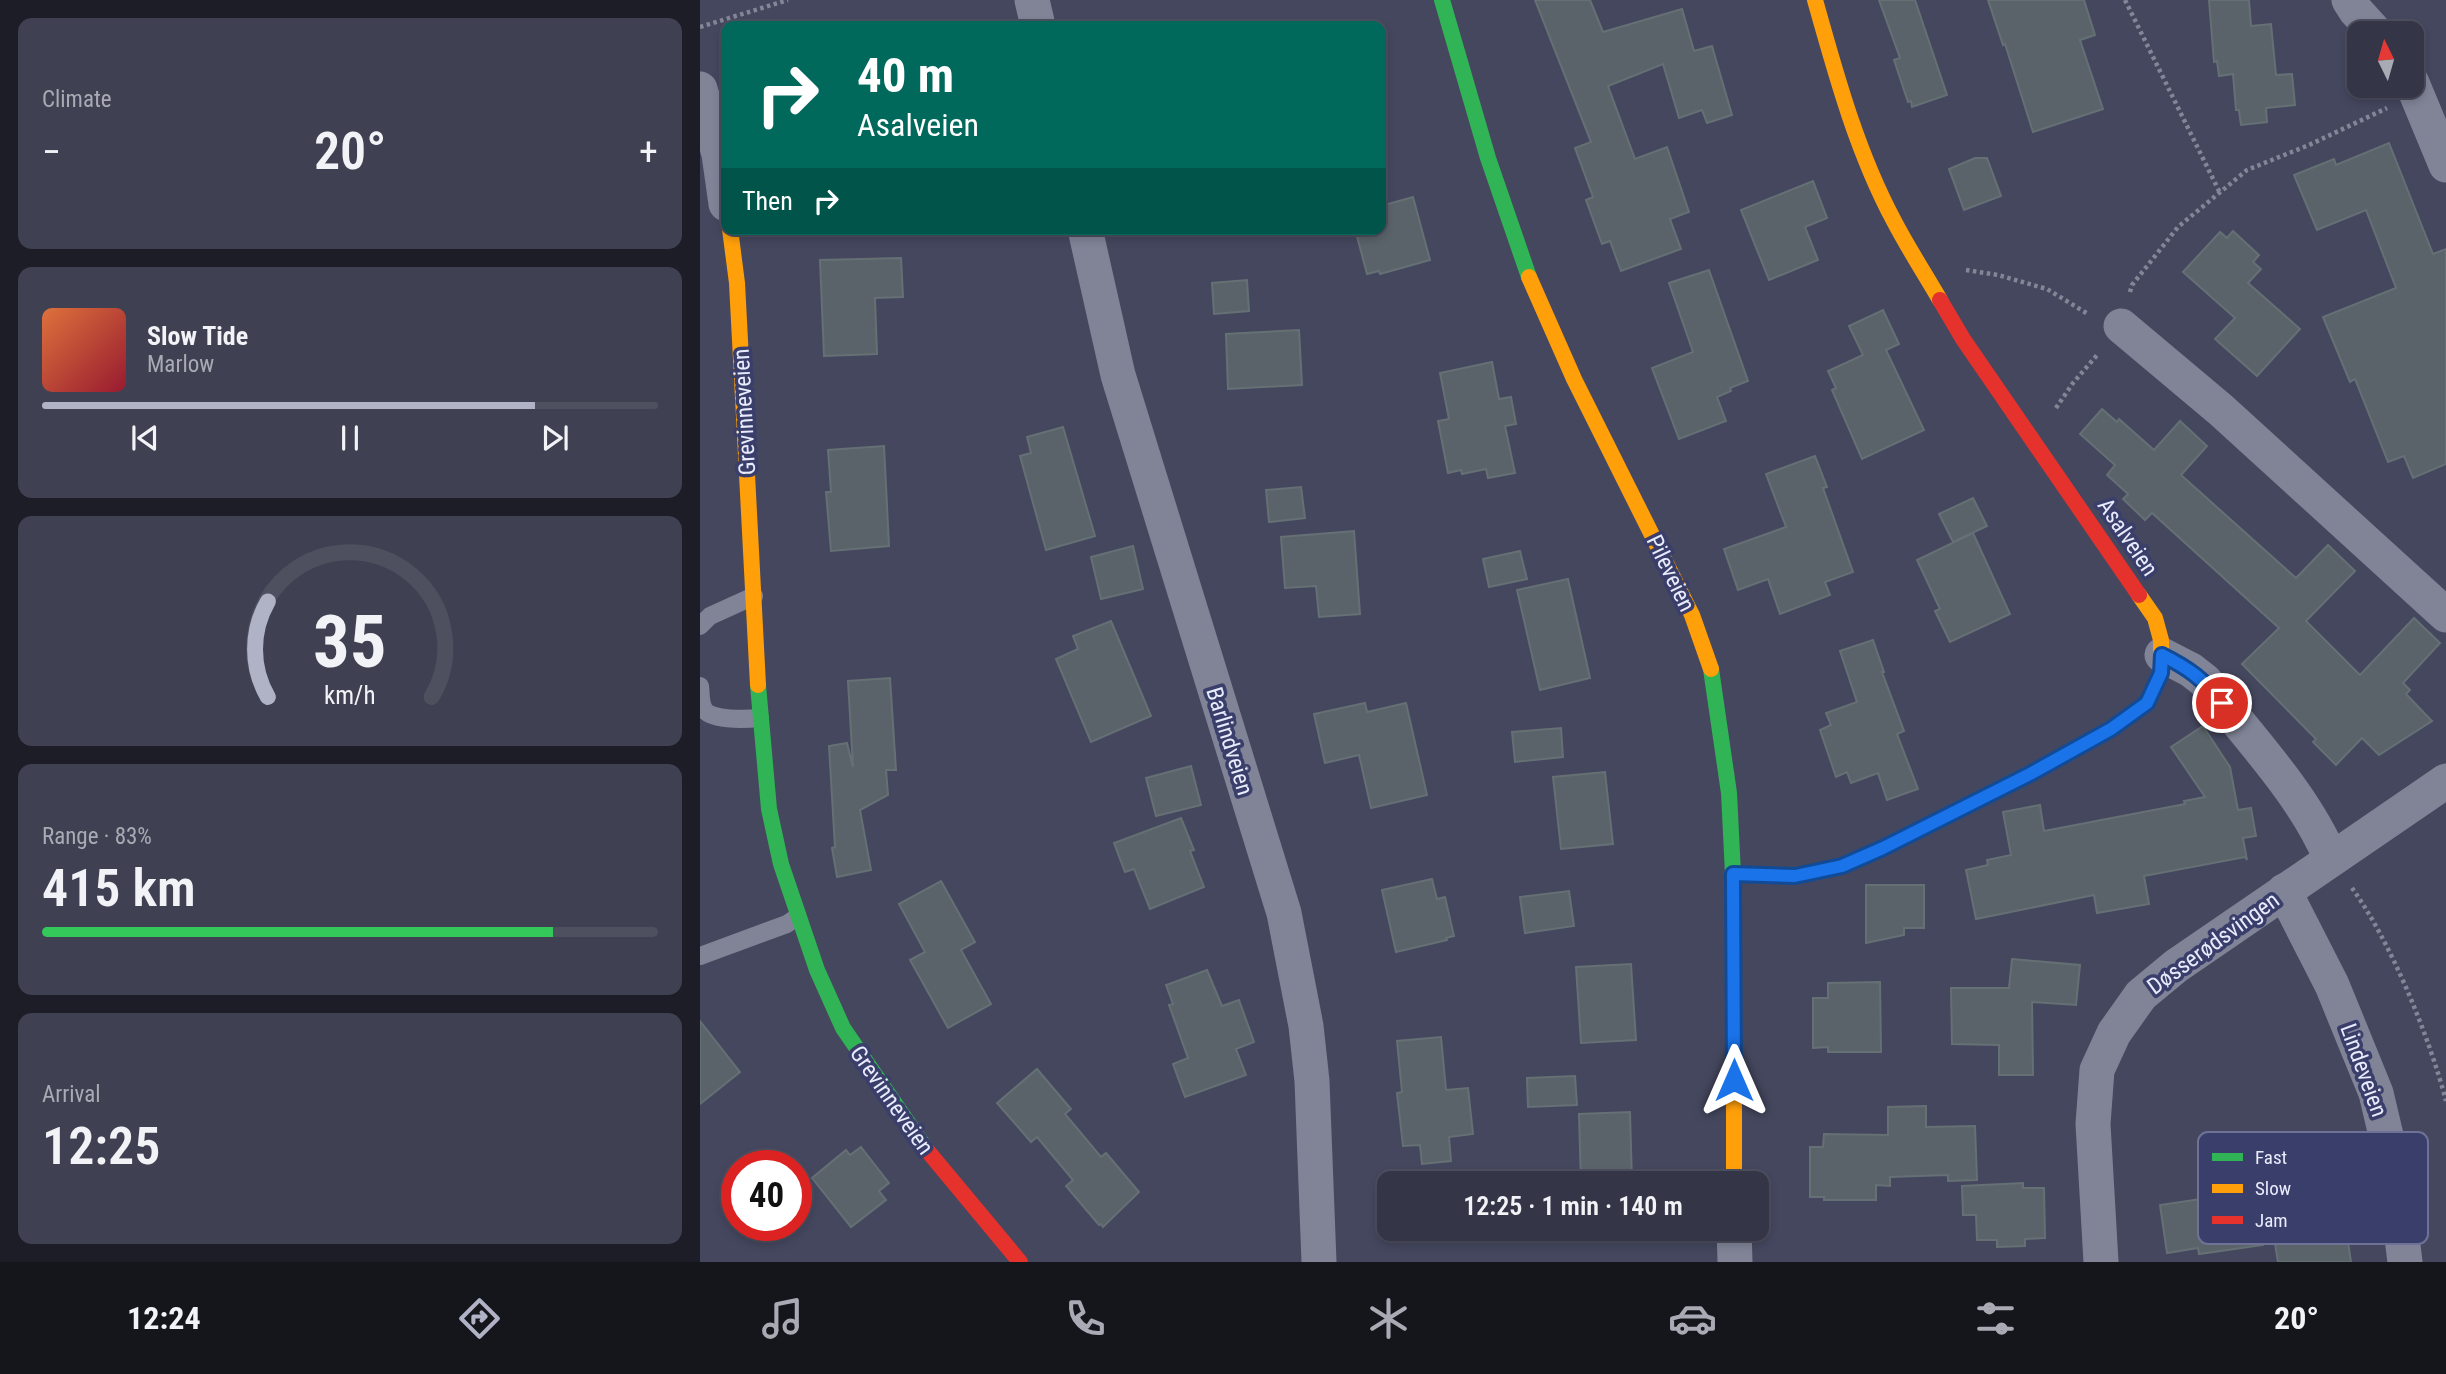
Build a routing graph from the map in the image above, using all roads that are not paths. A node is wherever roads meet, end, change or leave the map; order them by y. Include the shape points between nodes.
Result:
1 (1032, 0) edge
2 (1441, 0) edge
3 (1815, 0) edge
4 (1037, 21) edge
5 (700, 89) edge
6 (2418, 98) edge
7 (2446, 165) edge
8 (721, 168) edge
9 (731, 235) edge
10 (1085, 235) edge
11 (2121, 326) road end
12 (754, 596) junction
13 (2446, 615) edge
14 (700, 626) edge
15 (2162, 655) junction
16 (700, 686) edge
17 (760, 718) junction
18 (2446, 781) edge
19 (2331, 859) junction
20 (1733, 874) junction
21 (2284, 891) junction
22 (797, 917) junction
23 (700, 956) edge
24 (2385, 1132) edge
25 (1734, 1171) edge
26 (1734, 1241) edge
27 (2403, 1244) edge
28 (1017, 1261) edge
29 (1319, 1262) edge
30 (1735, 1262) edge
31 (2101, 1262) edge
32 (2405, 1262) edge

1 - 4 street
2 - 20 street, Pileveien via 1525,268 1574,379 1692,615 1713,676 1729,793
3 - 15 street, Asalveien via 1839,86 1894,220 1963,339 2155,618
5 - 8 street
6 - 7 street
9 - 12 street, Grevinneveien
10 - 29 street, Barlindveien via 1118,376 1284,913 1312,1081
11 - 13 street
12 - 14 lane
12 - 17 street, Grevinneveien
15 - 19 street via 2205,681 2291,791 2320,833
15 - 20 street, Asalveien via 2161,673 2147,703 2111,729 2018,780 1842,866 1795,876
16 - 17 lane via 703,708 709,714 739,720
17 - 22 street, Grevinneveien via 769,809
18 - 19 street, Døsserødsvingen
19 - 21 street, Døsserødsvingen
20 - 25 street, Pileveien
21 - 24 street, Lindeveien via 2332,985 2376,1093
21 - 31 street, Døsserødsvingen via 2167,973 2141,995 2114,1033 2097,1070 2093,1124
22 - 23 lane
22 - 28 street, Grevinneveien via 843,1028 932,1158
26 - 30 street
27 - 32 street, Lindeveien

